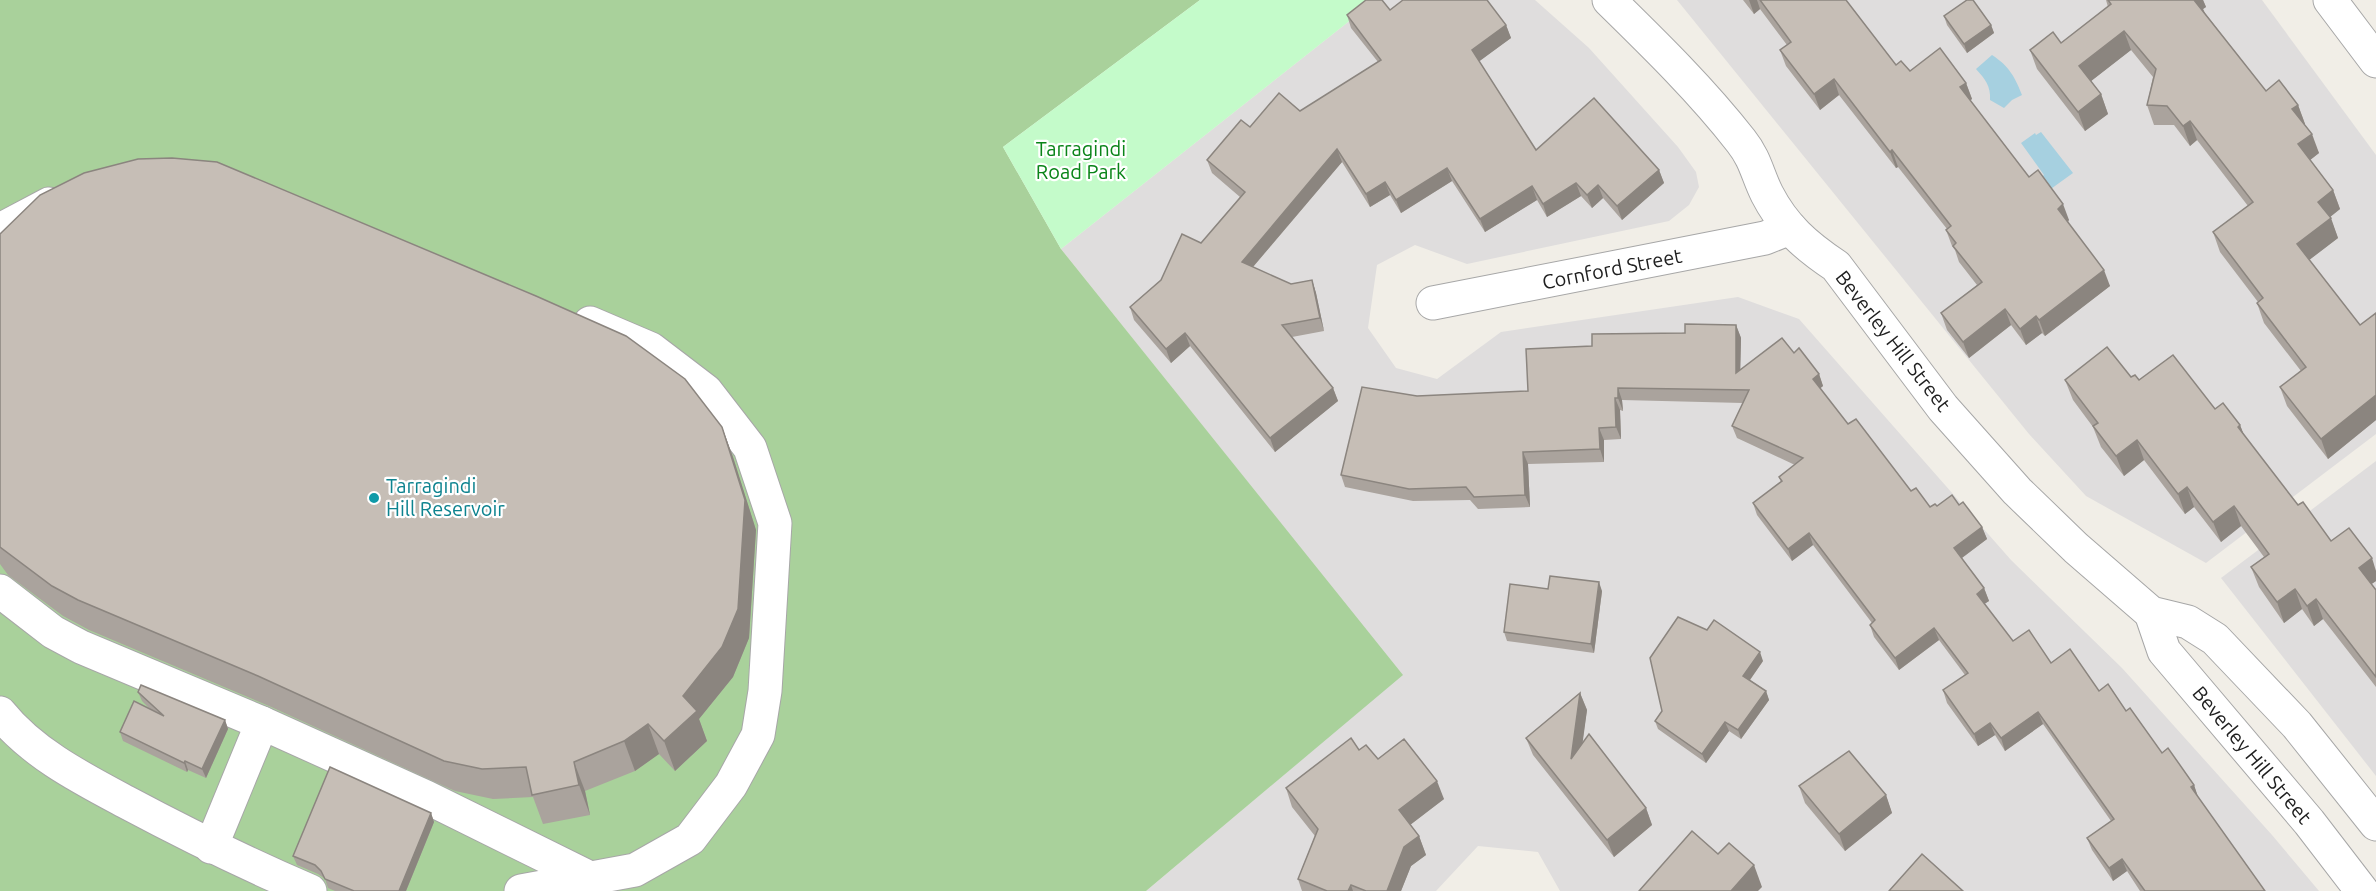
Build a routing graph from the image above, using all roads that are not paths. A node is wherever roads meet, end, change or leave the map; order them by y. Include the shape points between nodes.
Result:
1 (1609, 0) edge
2 (2330, 0) edge
3 (2376, 62) edge
4 (76, 191) edge
5 (1790, 228) junction
6 (0, 230) edge
7 (1433, 303) dead end
8 (564, 312) edge
9 (0, 591) edge
10 (2151, 614) junction
11 (0, 713) edge
12 (262, 723) junction
13 (2376, 824) edge
14 (211, 848) junction
15 (590, 878) junction
16 (310, 891) edge
17 (521, 891) edge
18 (2362, 891) edge

1 - 5 street, Beverley Hill Street via 1741,140 1754,158 1777,212
2 - 3 street
4 - 6 street
5 - 7 street, Cornford Street via 1742,243
5 - 10 street, Beverley Hill Street via 1813,251 1836,266 1943,408 2017,491
8 - 15 street via 651,349 706,391 750,448 775,523 765,691 758,735 731,785 690,839 635,870
9 - 12 street via 68,641
10 - 13 street, Beverley Hill Street via 2188,622 2215,639 2297,725
10 - 18 street, Beverley Hill Street via 2164,651 2309,822
11 - 14 street via 34,746 84,779
12 - 14 street
12 - 15 street via 426,797
14 - 16 street
15 - 17 street

